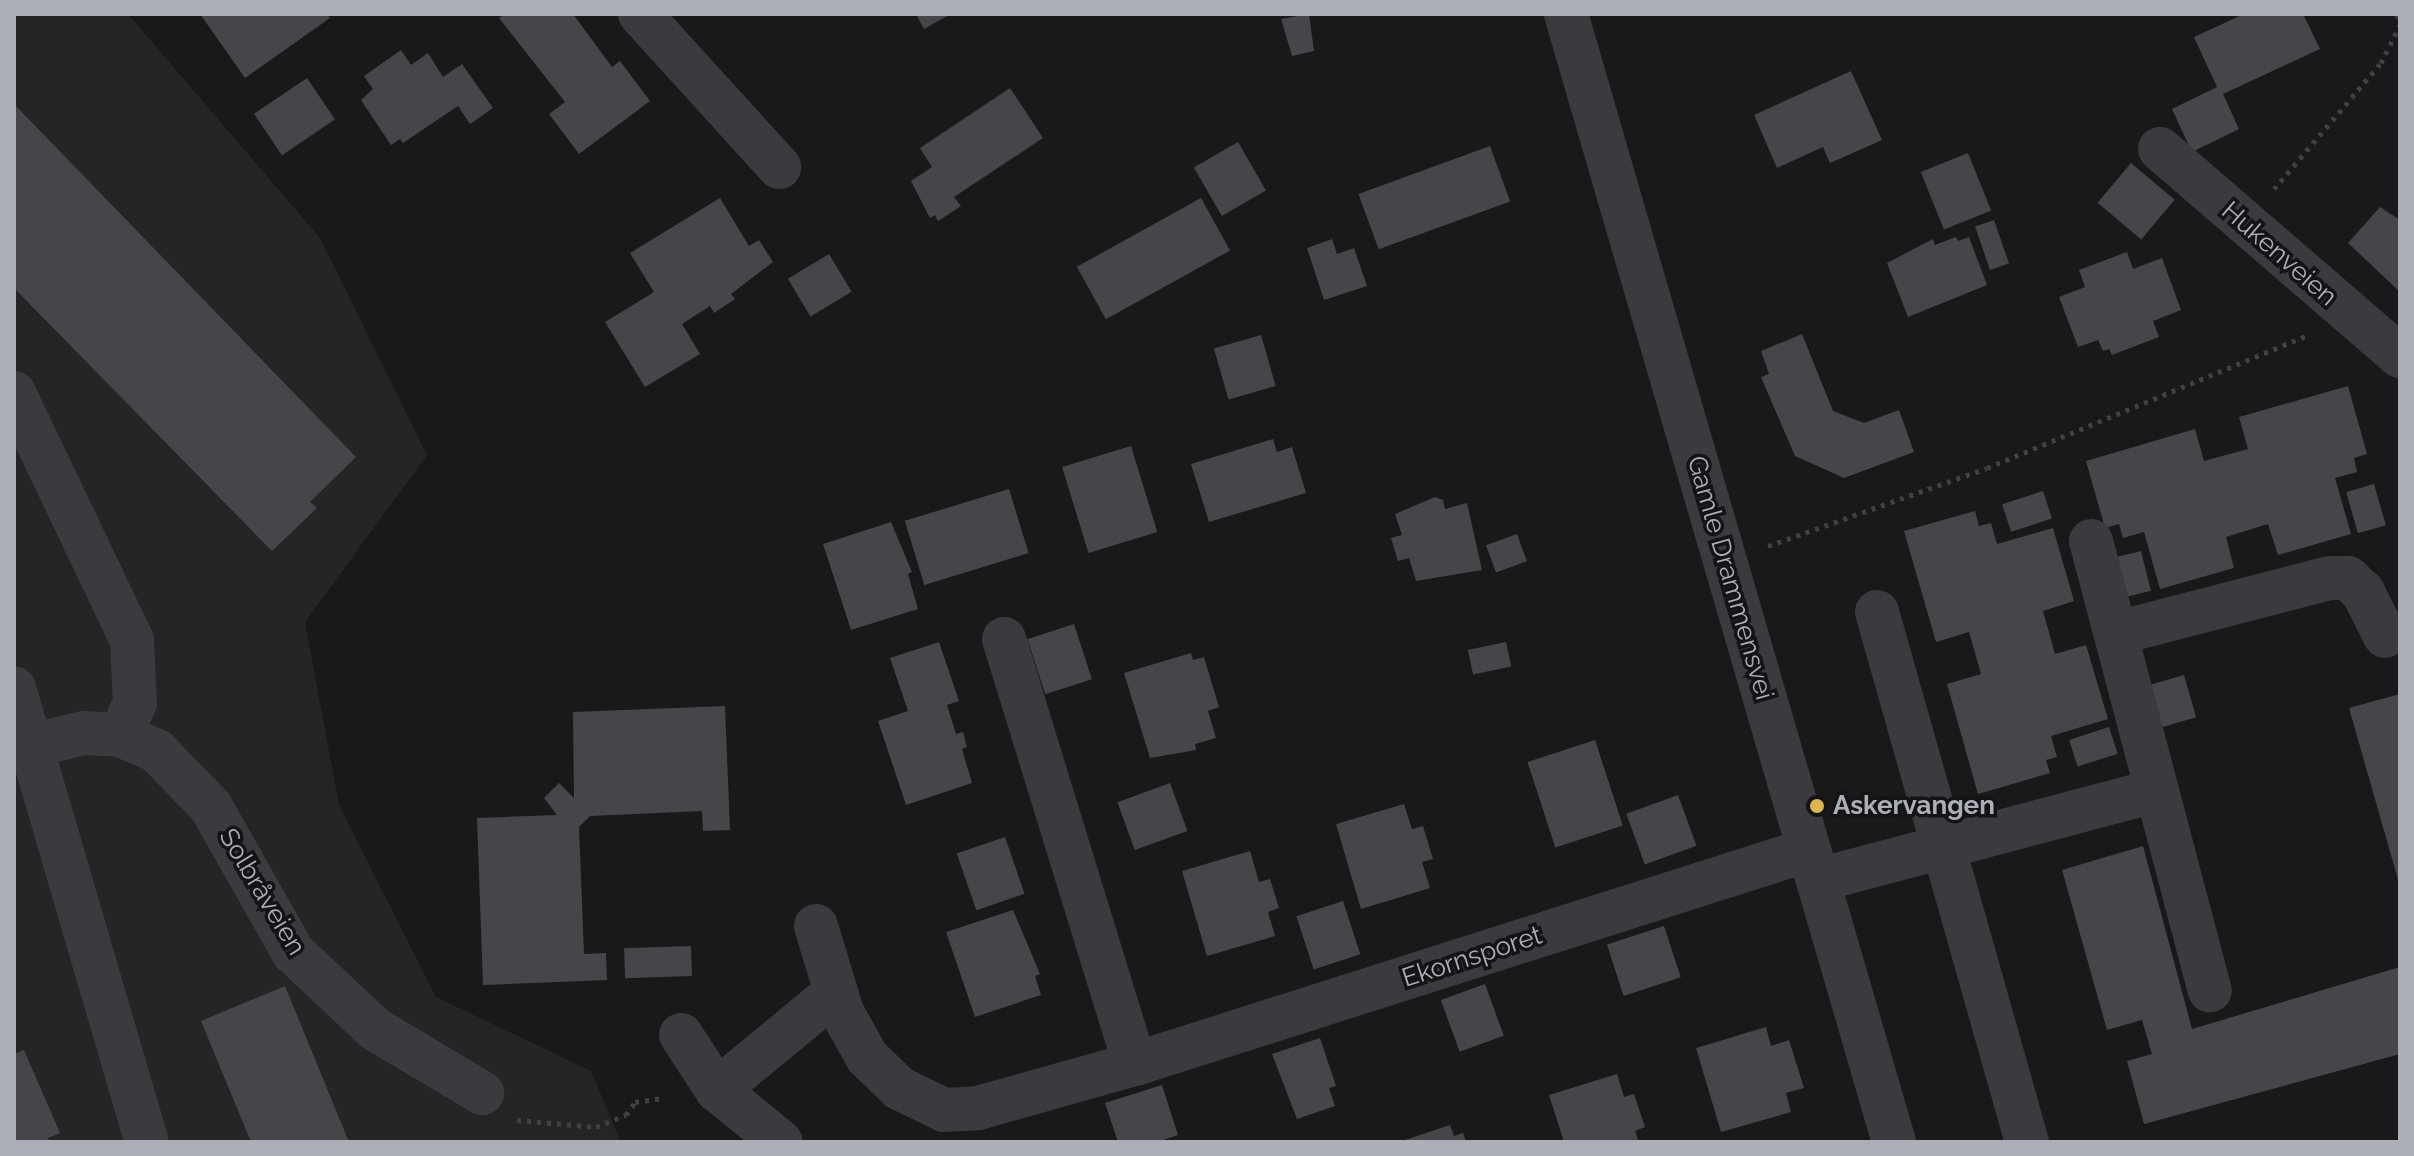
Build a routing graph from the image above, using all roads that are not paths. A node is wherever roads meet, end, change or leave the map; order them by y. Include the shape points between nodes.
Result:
1 (640, 14) edge
2 (1566, 14) edge
3 (2160, 149) dead end
4 (779, 167) dead end
5 (2400, 356) edge
6 (14, 393) edge
7 (2091, 541) dead end
8 (1877, 612) dead end
9 (2117, 633) junction
10 (2385, 636) dead end
11 (1004, 639) dead end
12 (14, 688) edge
13 (120, 735) junction
14 (34, 745) junction
15 (2155, 791) junction
16 (1943, 846) junction
17 (1813, 865) junction
18 (816, 926) dead end
19 (2210, 990) dead end
20 (836, 992) junction
21 (681, 1035) dead end
22 (1135, 1064) junction
23 (717, 1090) junction
24 (494, 1106) road end
25 (147, 1142) edge
26 (781, 1142) edge
27 (1894, 1142) edge
28 (2027, 1142) edge

1 - 4 street
2 - 17 street, Gamle Drammensvei
3 - 5 street, Hukenveien
6 - 13 street via 132,640 135,703
7 - 9 street
8 - 16 street
9 - 10 street via 2330,578 2348,578 2363,592
9 - 15 street
11 - 22 street
12 - 14 street
13 - 14 street, Solbråveien via 84,733
13 - 24 street, Solbråveien via 157,751 211,807 293,952 375,1029
14 - 25 street
15 - 16 street
15 - 19 street
16 - 17 street
16 - 28 street
17 - 22 street, Ekornsporet
17 - 27 street, Gamle Drammensvei
18 - 20 street, Ekornsporet
20 - 22 street, Ekornsporet via 867,1057 899,1088 944,1110 978,1108
20 - 23 street
21 - 23 street
23 - 26 street

